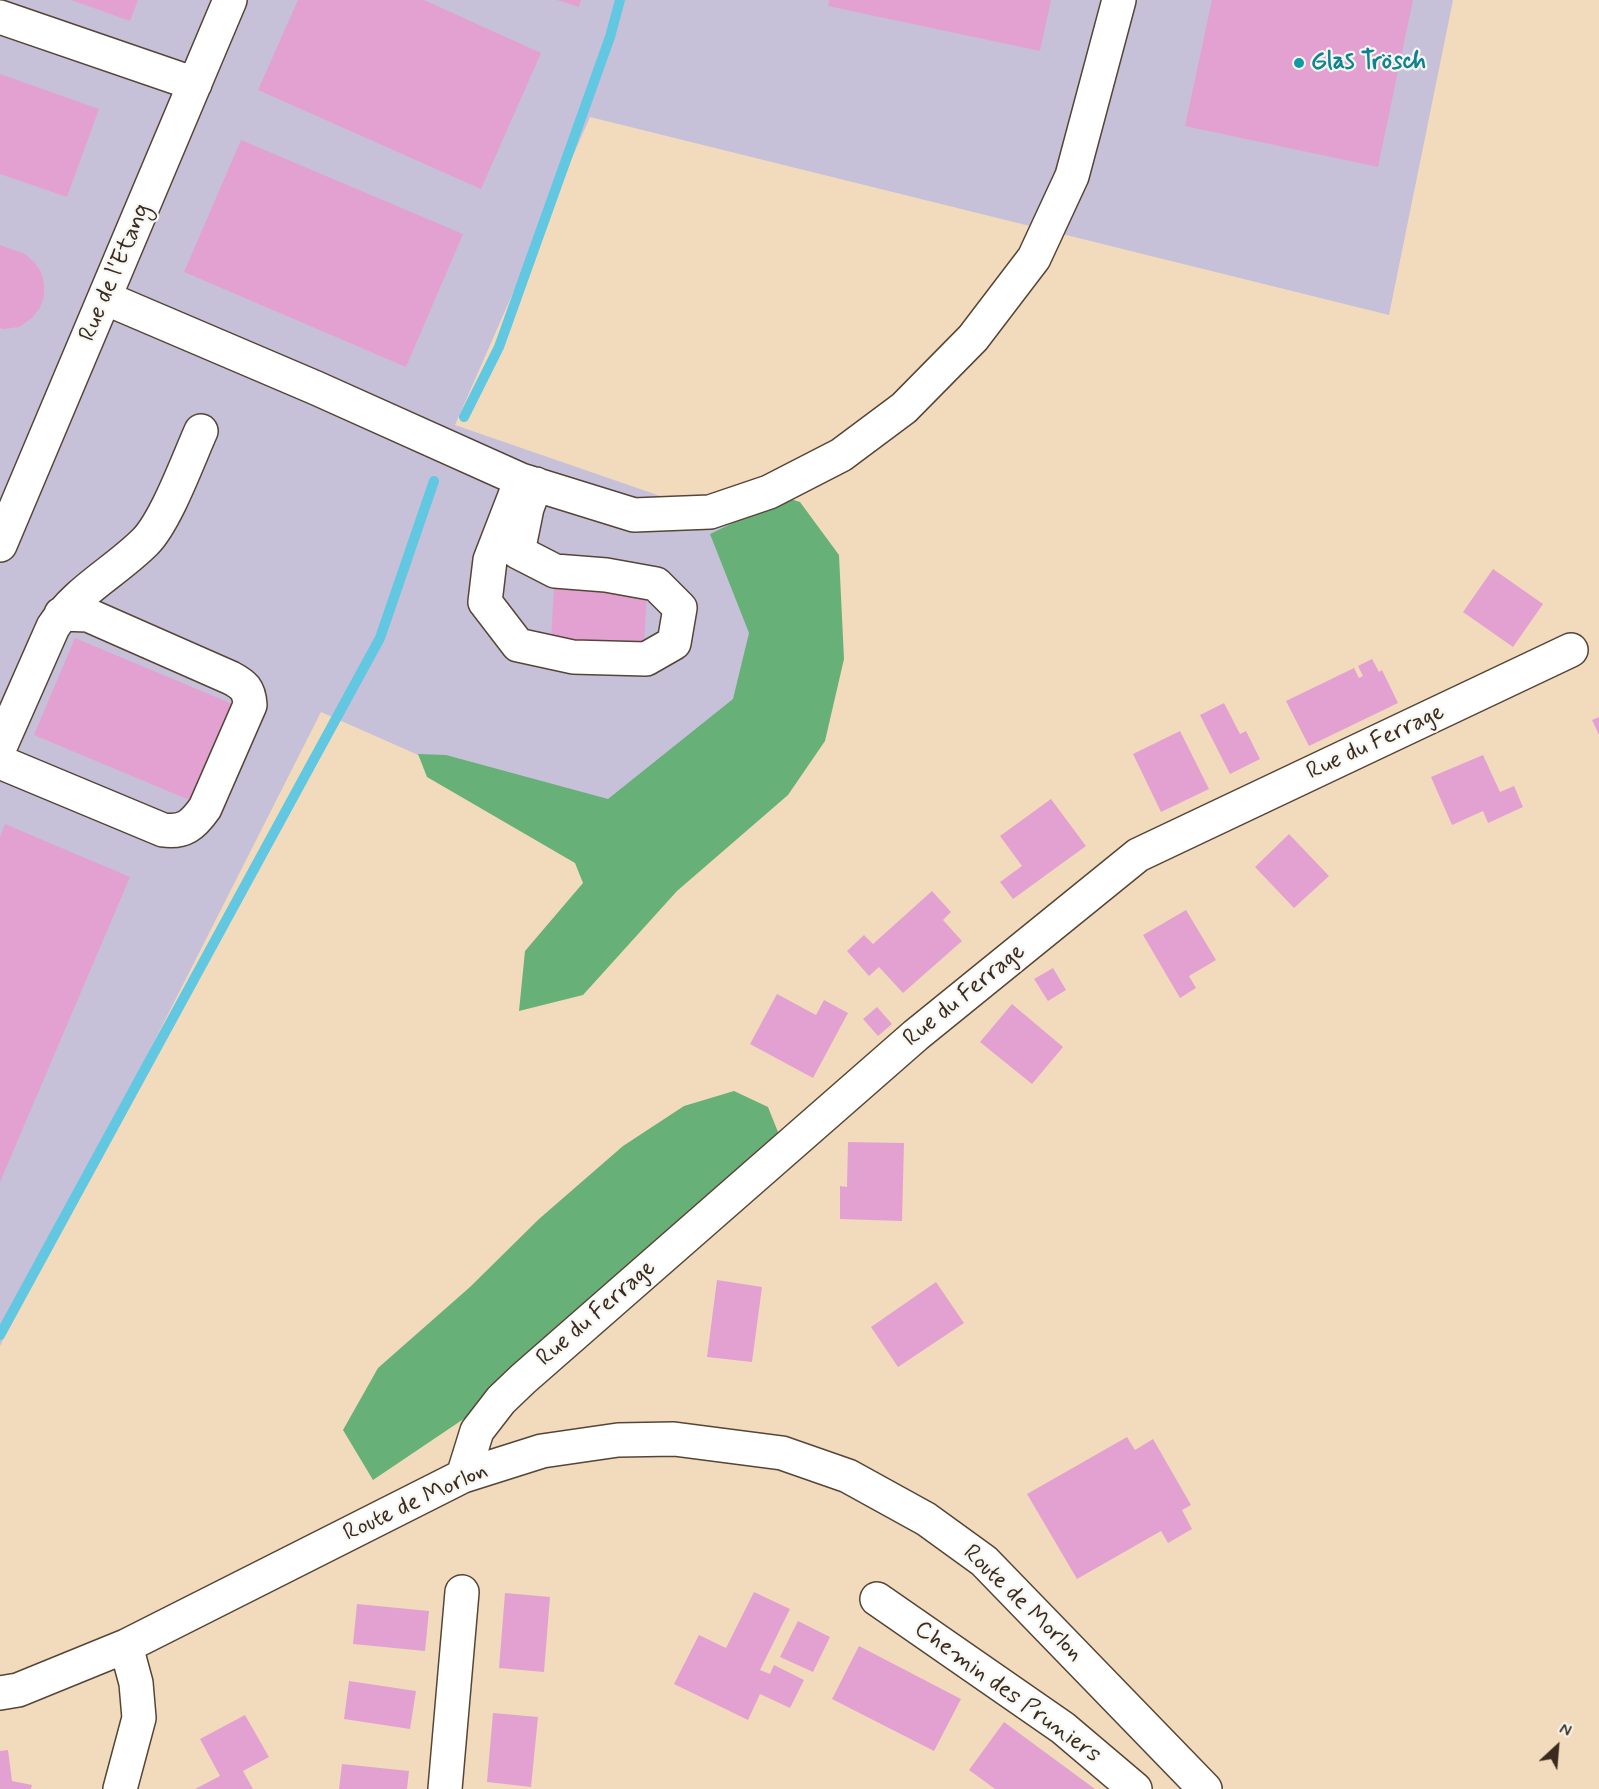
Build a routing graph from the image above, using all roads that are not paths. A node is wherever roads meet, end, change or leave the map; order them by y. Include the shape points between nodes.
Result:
1 (230, 0) edge
2 (1119, 0) edge
3 (0, 17) edge
4 (195, 84) junction
5 (105, 298) junction
6 (201, 431) dead end
7 (529, 482) junction
8 (0, 545) edge
9 (61, 614) junction
10 (1571, 650) dead end
11 (0, 747) edge
12 (0, 762) edge
13 (463, 1476) junction
14 (462, 1592) dead end
15 (877, 1599) dead end
16 (126, 1646) junction
17 (0, 1693) edge
18 (120, 1789) edge
19 (445, 1789) edge
20 (1135, 1789) edge
21 (1205, 1789) edge

1 - 4 street, Rue de l'Etang
2 - 7 street via 1072,176 1034,258 973,338 904,408 841,455 769,492 710,512 634,515
3 - 4 street
4 - 5 street, Rue de l'Etang
5 - 7 street
5 - 8 street, Rue de l'Etang
6 - 9 street via 159,524 146,541
7 - 7 street via 490,560 485,602 518,645 573,657 646,659 674,643 680,608 656,584 555,571 518,552
9 - 11 street
9 - 12 street via 88,615 231,678 245,686 250,705 205,808 194,824 174,832
10 - 13 street, Rue du Ferrage via 1138,855 915,1035 523,1379 477,1431
13 - 16 street, Route de Morlon
13 - 21 street, Route de Morlon via 542,1451 618,1440 674,1439 782,1453 848,1476 926,1519 984,1561
14 - 19 street
15 - 20 street, Chemin des Pruniers via 1063,1728
16 - 17 street, Route de Morlon via 18,1690
16 - 18 street via 136,1683 139,1718

